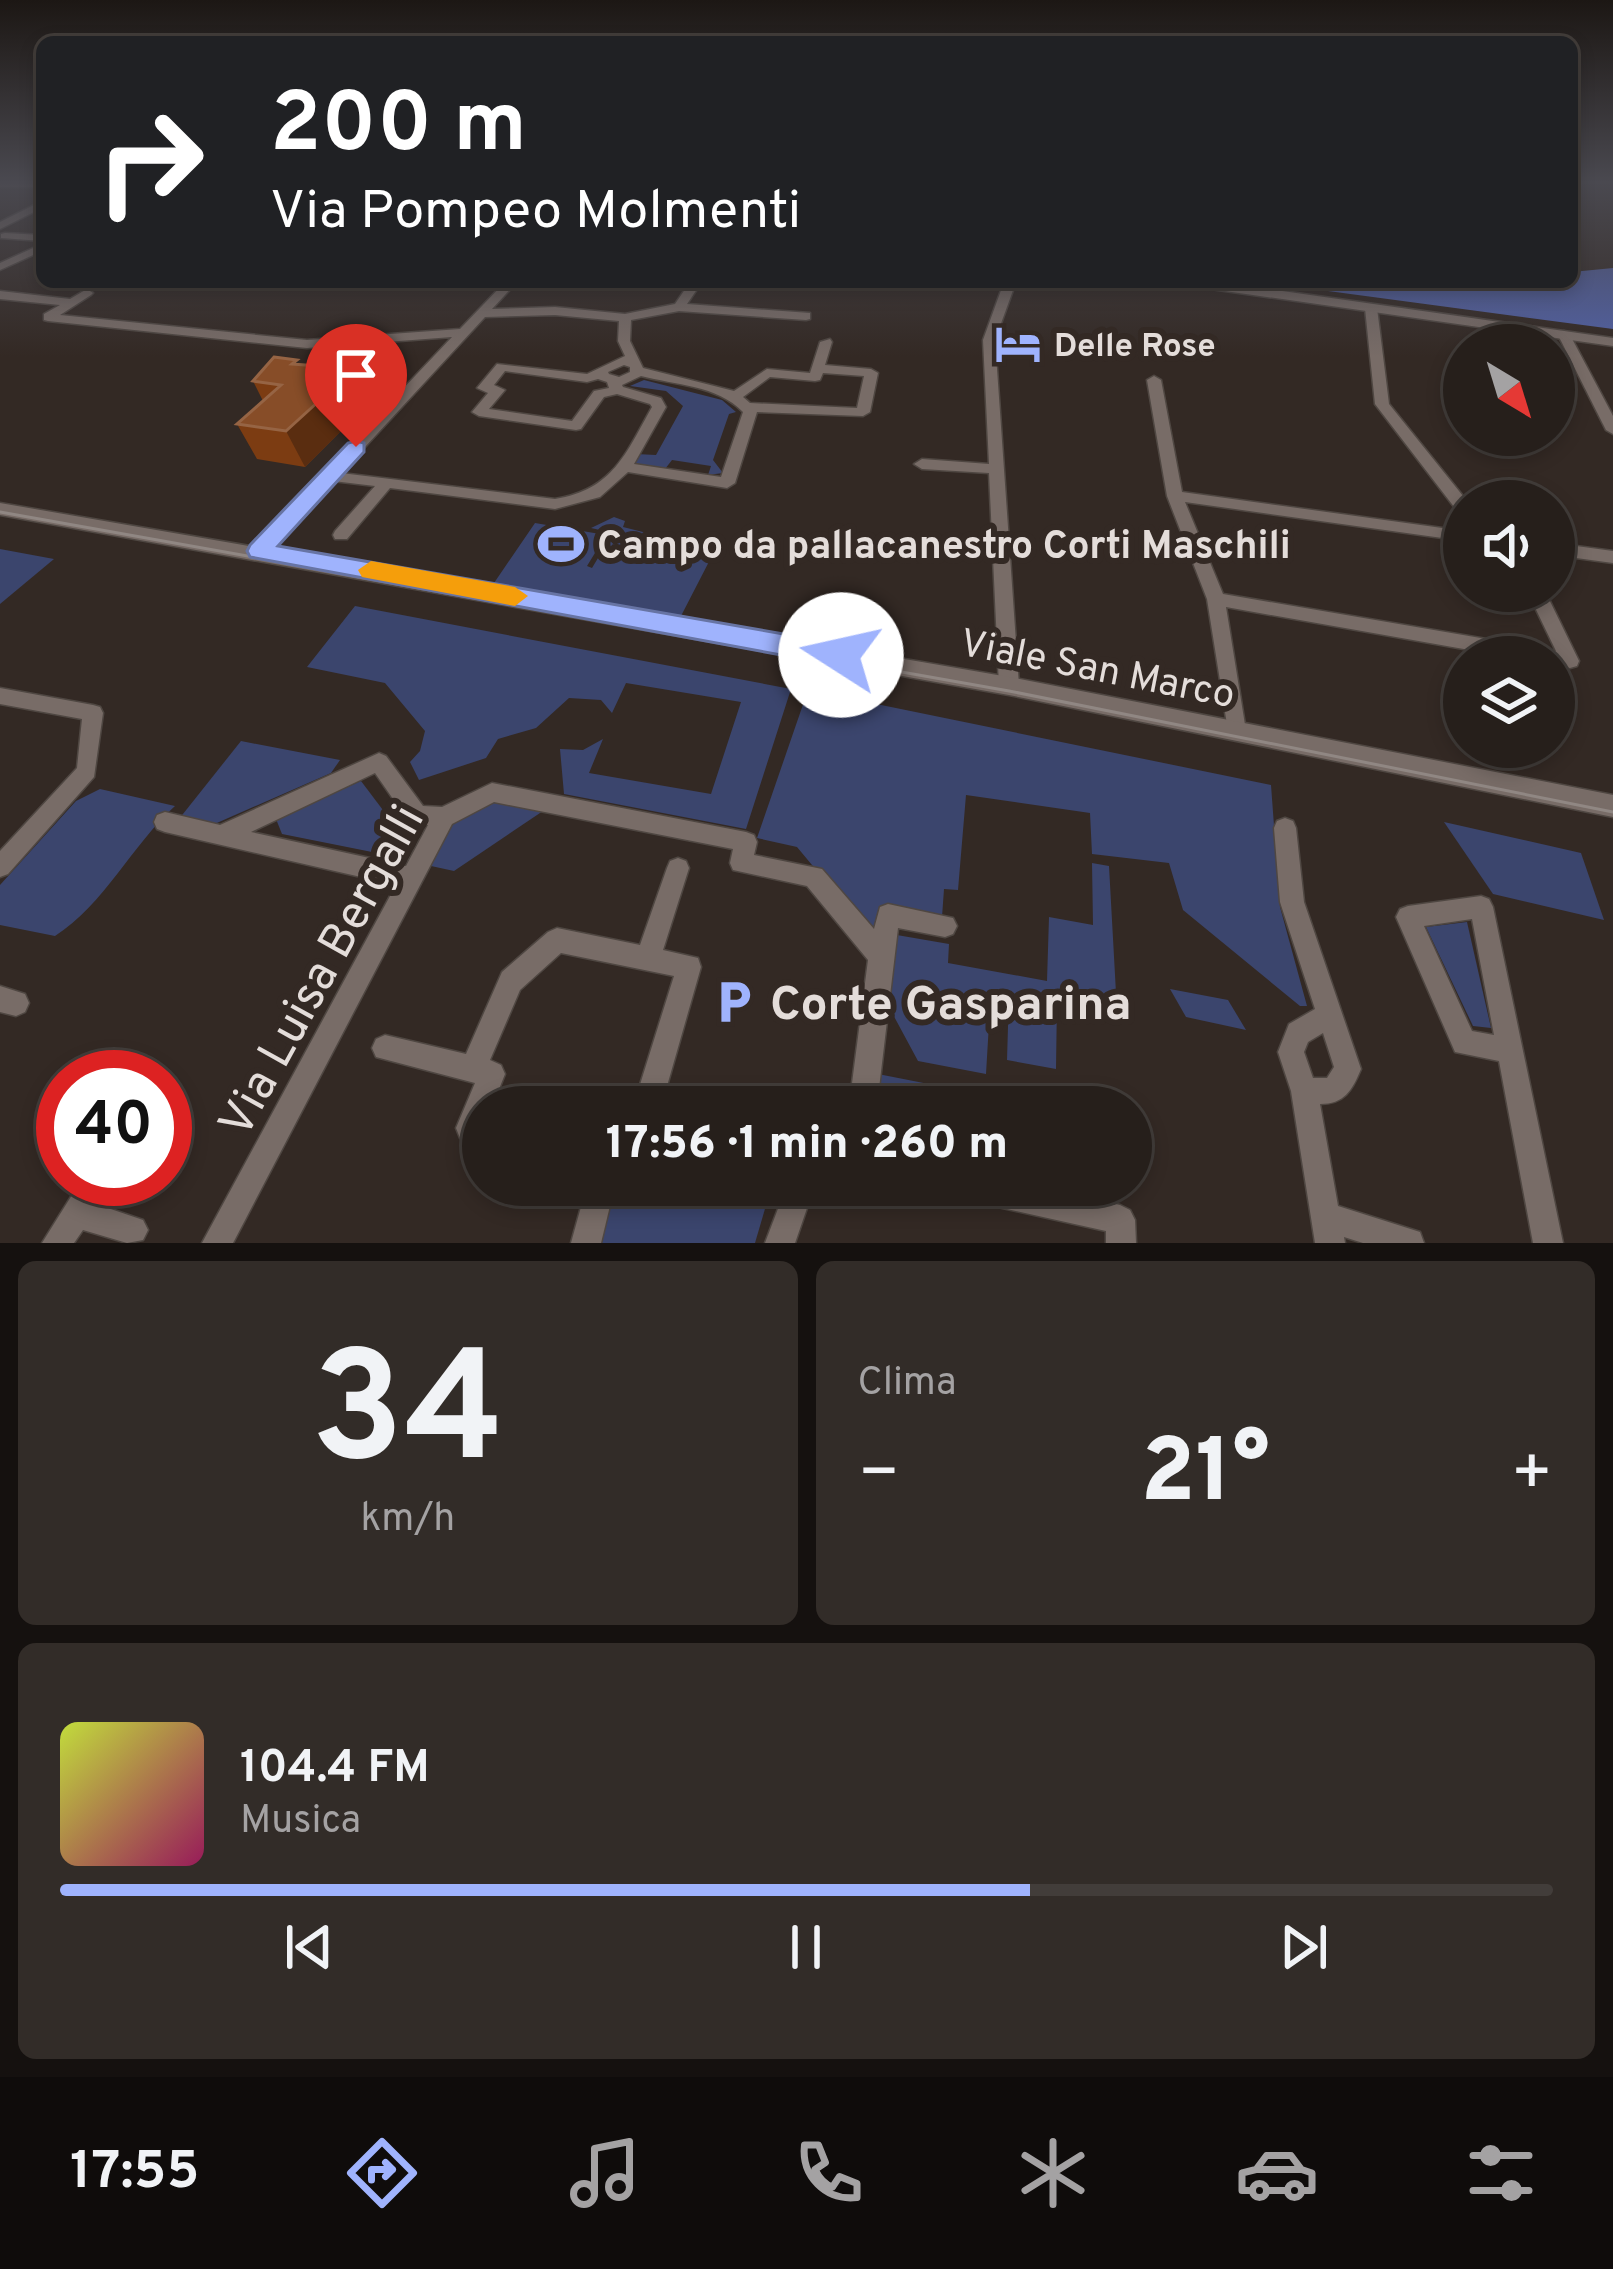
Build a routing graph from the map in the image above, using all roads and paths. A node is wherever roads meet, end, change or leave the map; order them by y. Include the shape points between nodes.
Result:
1 (36, 246) edge
2 (0, 267) edge
3 (506, 288) edge
4 (692, 288) edge
5 (1008, 288) edge
6 (1232, 288) edge
7 (87, 293) dead end
8 (0, 295) edge
9 (69, 302) junction
10 (679, 308) junction
11 (1371, 308) junction
12 (481, 313) junction
13 (806, 316) dead end
14 (625, 318) junction
15 (1485, 324) edge
16 (462, 333) junction
17 (1575, 337) edge
18 (624, 341) junction
19 (826, 342) dead end
20 (1613, 342) edge
21 (1575, 356) edge
22 (636, 367) junction
23 (816, 373) junction
24 (610, 377) junction
25 (1154, 380) dead end
26 (741, 402) junction
27 (1613, 430) edge
28 (922, 464) dead end
29 (623, 467) junction
30 (996, 470) junction
31 (328, 476) junction
32 (1443, 481) edge
33 (384, 486) junction
34 (1175, 496) junction
35 (0, 508) edge
36 (1443, 533) edge
37 (341, 536) dead end
38 (259, 551) junction
39 (1575, 552) edge
40 (1613, 557) edge
41 (1216, 599) junction
42 (1443, 638) edge
43 (1009, 686) junction
44 (0, 696) edge
45 (1236, 731) junction
46 (1613, 806) edge
47 (444, 817) junction
48 (165, 822) dead end
49 (1285, 828) dead end
50 (221, 835) junction
51 (0, 867) edge
52 (678, 868) dead end
53 (411, 878) junction
54 (945, 926) dead end
55 (881, 956) junction
56 (648, 959) junction
57 (1329, 1016) junction
58 (385, 1048) dead end
59 (1509, 1050) junction
60 (482, 1071) junction
61 (479, 1086) edge
62 (653, 1086) edge
63 (865, 1086) edge
64 (1304, 1090) junction
65 (82, 1206) edge
66 (596, 1206) edge
67 (793, 1206) edge
68 (1059, 1206) edge
69 (77, 1214) junction
70 (133, 1230) dead end
71 (1327, 1230) edge
72 (57, 1243) edge
73 (217, 1243) edge
74 (586, 1243) edge
75 (779, 1243) edge
76 (1121, 1243) edge
77 (1409, 1243) edge
78 (1548, 1243) edge

1 - 2 street
3 - 12 street
4 - 10 street
5 - 30 street via 989,340
6 - 11 street
7 - 9 street
8 - 9 street
9 - 16 street via 47,317 307,344
10 - 13 street
10 - 14 street
11 - 15 street
11 - 32 street via 1382,404
12 - 14 street
12 - 16 street
14 - 18 street
16 - 31 street
17 - 20 street
18 - 22 street
18 - 24 street
19 - 23 street
21 - 27 street
22 - 24 street
22 - 26 street
23 - 26 street via 767,373
23 - 26 street via 871,373 863,412
24 - 24 street via 576,426 479,412 498,390 484,388 502,367
24 - 29 street via 659,404
25 - 34 street
26 - 29 street via 727,483
28 - 30 street
29 - 33 street via 604,491 555,504
30 - 43 street
31 - 33 street
31 - 38 street
33 - 37 street
34 - 36 street
34 - 41 street
35 - 38 street, Viale San Marco
38 - 43 street, Viale San Marco
39 - 40 street
41 - 42 street
41 - 45 street
43 - 45 street, Viale San Marco
44 - 51 street via 93,712 87,771
45 - 46 street, Viale San Marco
47 - 50 street via 417,815 379,762
47 - 53 street, Via Luisa Bergalli
47 - 55 street, Via Luisa Bergalli via 492,792 746,842 741,862 814,878
48 - 50 street
49 - 57 street via 1292,902
50 - 53 street
52 - 56 street
53 - 73 street, Via Luisa Bergalli
54 - 55 street via 888,915
55 - 63 street
56 - 60 street via 557,940 512,981
56 - 62 street via 689,967
57 - 64 street via 1298,1034 1291,1052
57 - 64 street via 1348,1069 1334,1090
58 - 60 street
59 - 59 street via 1481,908 1408,917 1464,1043
59 - 78 street
60 - 61 street
64 - 71 street
65 - 69 street
66 - 74 street
67 - 75 street
68 - 76 street via 1120,1220
69 - 70 street
69 - 72 street
71 - 77 street

